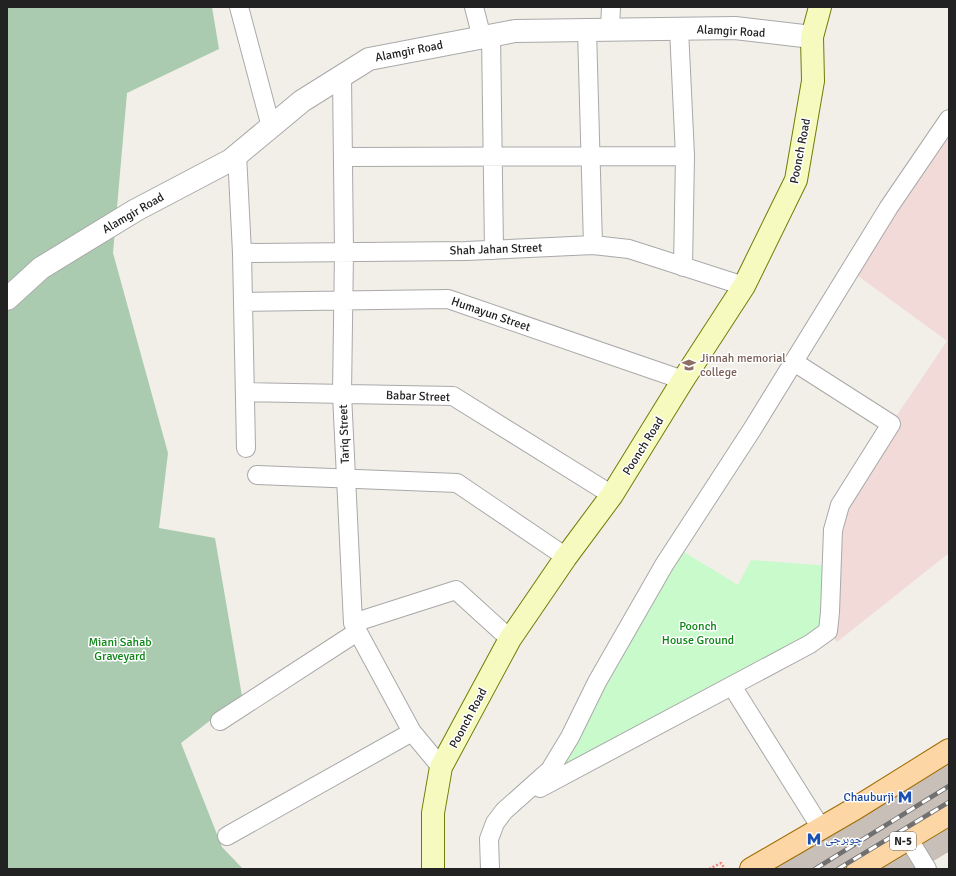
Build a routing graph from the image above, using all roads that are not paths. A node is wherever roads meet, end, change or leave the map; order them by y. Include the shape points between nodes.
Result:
1 (239, 7) edge
2 (474, 7) edge
3 (611, 7) edge
4 (820, 7) edge
5 (679, 29) junction
6 (587, 30) junction
7 (610, 30) junction
8 (486, 36) junction
9 (812, 37) junction
10 (342, 76) junction
11 (949, 119) edge
12 (271, 127) junction
13 (237, 154) junction
14 (590, 156) junction
15 (685, 156) junction
16 (343, 157) junction
17 (493, 157) junction
18 (593, 245) junction
19 (494, 250) junction
20 (344, 252) junction
21 (242, 253) junction
22 (683, 267) junction
23 (744, 286) junction
24 (7, 299) edge
25 (344, 300) junction
26 (243, 302) junction
27 (794, 362) junction
28 (683, 380) junction
29 (245, 392) junction
30 (342, 394) junction
31 (246, 448) dead end
32 (257, 476) dead end
33 (346, 479) junction
34 (612, 495) junction
35 (566, 556) junction
36 (355, 628) junction
37 (510, 639) junction
38 (732, 686) junction
39 (220, 721) dead end
40 (412, 732) junction
41 (949, 750) edge
42 (441, 767) junction
43 (518, 800) junction
44 (949, 814) edge
45 (821, 828) junction
46 (227, 836) dead end
47 (908, 838) junction
48 (433, 869) edge
49 (490, 869) edge
50 (751, 869) edge
51 (858, 869) edge
52 (927, 869) edge

1 - 12 street
2 - 8 street
3 - 7 street
4 - 9 main road, Poonch Road
5 - 7 street, Alamgir Road
5 - 9 street, Alamgir Road via 735,28
5 - 15 street
6 - 7 street, Alamgir Road
6 - 8 street, Alamgir Road via 515,31
6 - 14 street
8 - 10 street, Alamgir Road via 369,59
8 - 17 street
9 - 23 main road, Poonch Road via 812,81 796,180
10 - 12 street, Alamgir Road via 302,101
10 - 16 street, Tariq Street
11 - 27 street via 889,207
12 - 13 street, Alamgir Road
13 - 21 street
13 - 24 street, Alamgir Road via 231,160 136,210 41,268
14 - 15 street
14 - 17 street
14 - 18 street
15 - 22 street
16 - 17 street
16 - 20 street, Tariq Street
17 - 19 street
18 - 19 street, Shah Jahan Street
18 - 22 street, Shah Jahan Street via 629,249
19 - 20 street, Shah Jahan Street
20 - 21 street, Shah Jahan Street
20 - 25 street, Tariq Street
21 - 26 street
22 - 23 street, Shah Jahan Street
23 - 28 main road, Poonch Road
25 - 26 street, Humayun Street
25 - 28 street, Humayun Street via 448,299
25 - 30 street, Tariq Street
26 - 29 street
27 - 38 street via 891,424 840,505 833,530 828,631 810,644
27 - 43 street via 664,565 550,770
28 - 34 main road, Poonch Road
29 - 30 street, Babar Street
29 - 31 street
30 - 33 street, Tariq Street
30 - 34 street, Babar Street via 453,396
32 - 33 street
33 - 35 street via 457,483
33 - 36 street, Tariq Street
34 - 35 main road, Poonch Road
35 - 37 main road, Poonch Road
36 - 37 street via 456,590
36 - 39 street
36 - 40 street, Tariq Street
37 - 42 main road, Poonch Road
38 - 43 street
38 - 45 street
40 - 42 street, Tariq Street
40 - 46 street
41 - 45 main road
42 - 48 main road, Poonch Road via 433,813
43 - 49 street via 504,811 495,823 490,839
44 - 47 main road, N-5
45 - 50 main road
47 - 51 main road, N-5
47 - 52 street

